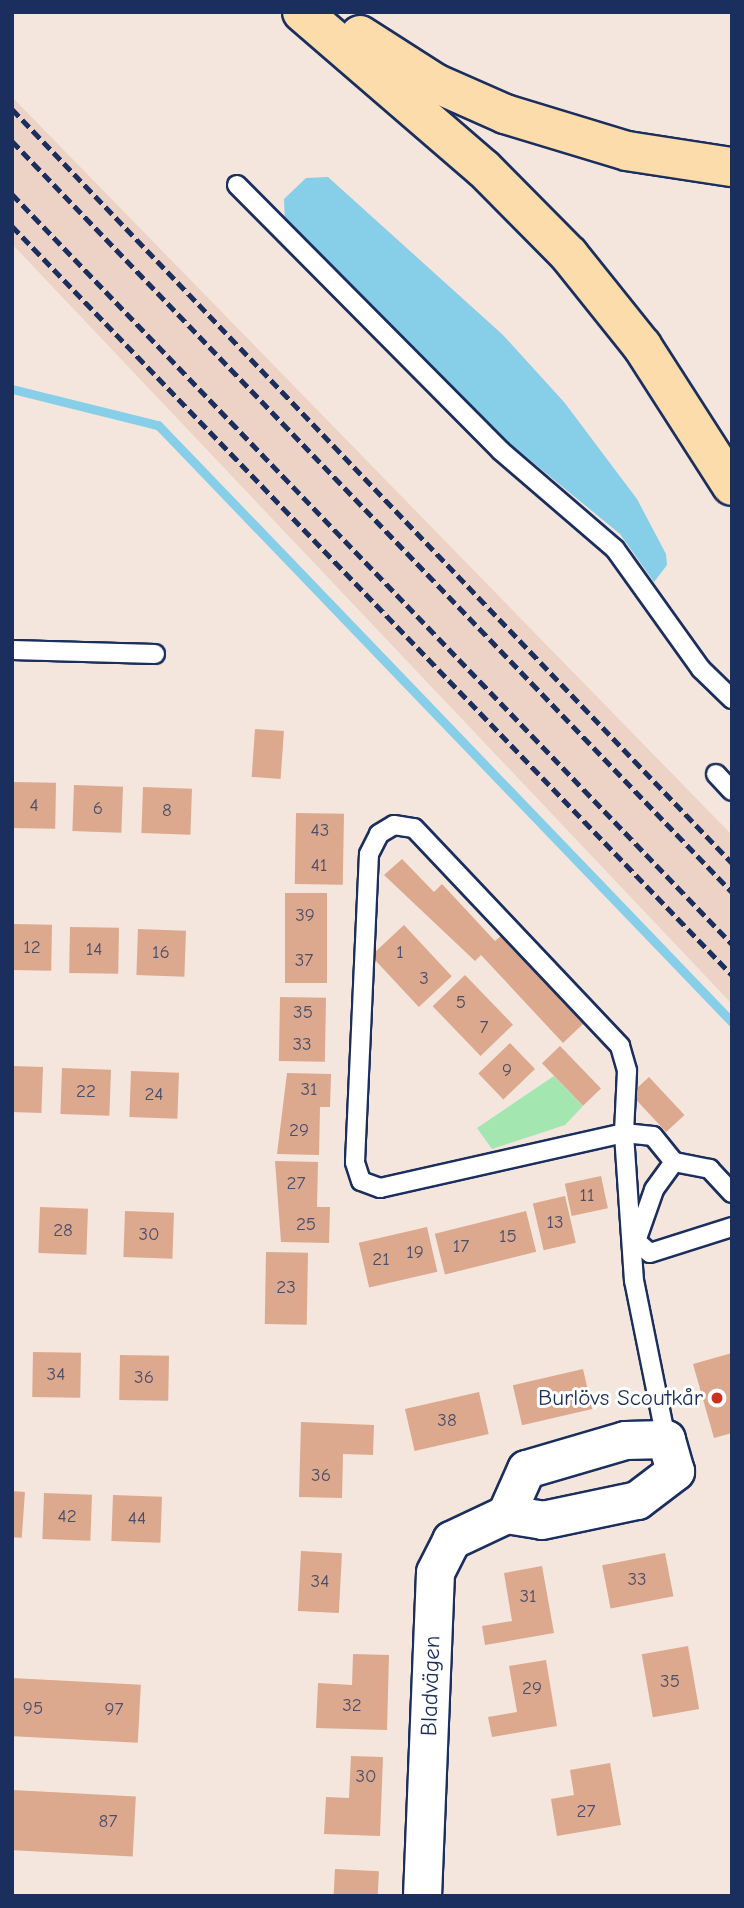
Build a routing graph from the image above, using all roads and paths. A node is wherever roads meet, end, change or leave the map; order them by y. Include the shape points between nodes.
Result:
1 (302, 12) edge
2 (326, 12) edge
3 (732, 167) edge
4 (237, 186) dead end
5 (732, 486) edge
6 (12, 650) edge
7 (155, 654) dead end
8 (732, 699) edge
9 (716, 774) dead end
10 (732, 791) edge
11 (624, 1133) junction
12 (674, 1162) junction
13 (732, 1194) edge
14 (732, 1227) edge
15 (666, 1439) junction
16 (506, 1514) junction
17 (422, 1896) edge

1 - 5 highway via 484,169 569,255 642,346
2 - 3 highway via 435,83 505,114 627,151
4 - 8 lane via 501,451 615,549 701,669
6 - 7 lane
9 - 10 lane
11 - 11 lane via 627,1071 620,1046 414,828 394,825 379,834 369,854 359,1016 355,1162 361,1181 380,1188
11 - 12 lane via 653,1136
11 - 15 lane via 634,1281
12 - 13 lane via 710,1169
12 - 14 lane via 654,1190 636,1241 650,1254
15 - 16 street via 625,1440 526,1469
15 - 16 street via 676,1471 637,1500 542,1520
16 - 17 street, Bladvägen via 451,1540 435,1572

